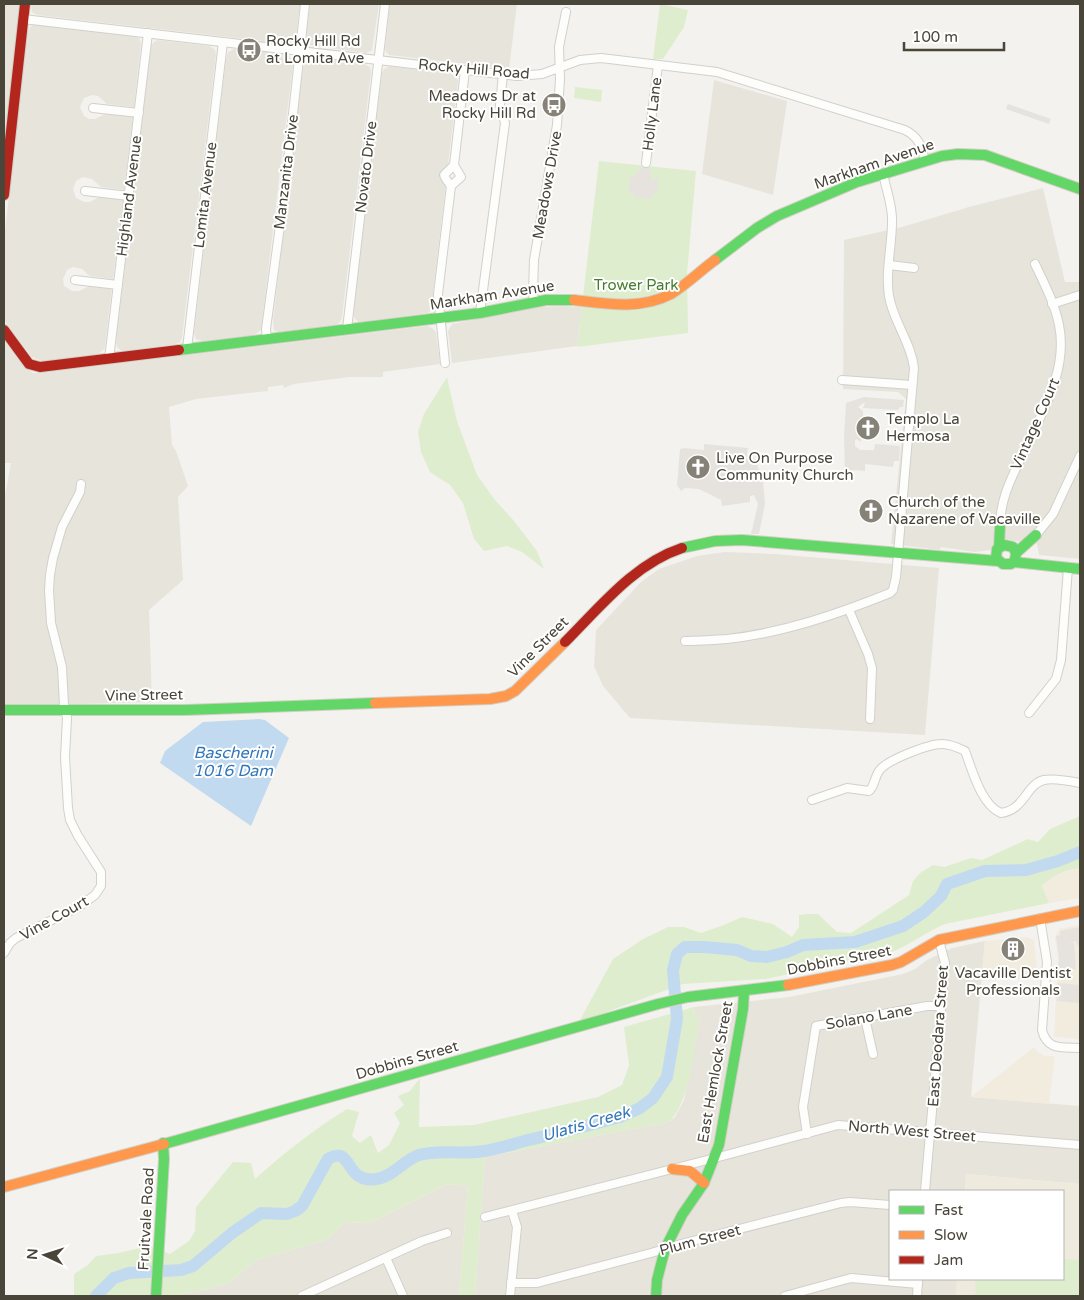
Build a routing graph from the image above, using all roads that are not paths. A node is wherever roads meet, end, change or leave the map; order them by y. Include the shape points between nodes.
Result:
1 (25, 4) edge
2 (305, 4) edge
3 (384, 4) edge
4 (566, 12) dead end
5 (23, 19) junction
6 (148, 33) junction
7 (223, 42) junction
8 (299, 50) junction
9 (378, 60) junction
10 (658, 64) junction
11 (560, 67) junction
12 (465, 70) junction
13 (503, 74) junction
14 (93, 108) dead end
15 (139, 113) junction
16 (925, 161) junction
17 (646, 163) dead end
18 (454, 165) junction
19 (882, 174) junction
20 (451, 186) junction
21 (1080, 189) edge
22 (85, 191) dead end
23 (4, 195) edge
24 (129, 196) junction
25 (1035, 264) dead end
26 (889, 265) junction
27 (914, 268) dead end
28 (75, 280) dead end
29 (118, 285) junction
30 (1080, 295) edge
31 (534, 302) junction
32 (1052, 304) junction
33 (480, 313) junction
34 (440, 318) junction
35 (347, 329) junction
36 (4, 330) edge
37 (267, 339) junction
38 (187, 349) junction
39 (109, 359) junction
40 (445, 363) dead end
41 (842, 380) dead end
42 (912, 385) junction
43 (1080, 456) edge
44 (81, 484) dead end
45 (1000, 527) joint
46 (1036, 535) junction
47 (1027, 544) junction
48 (1007, 553) junction
49 (898, 554) junction
50 (1036, 563) junction
51 (1068, 568) junction
52 (1080, 569) edge
53 (849, 610) junction
54 (684, 642) dead end
55 (4, 710) edge
56 (65, 711) junction
57 (1029, 713) dead end
58 (870, 719) dead end
59 (1080, 783) edge
60 (812, 800) dead end
61 (1080, 910) edge
62 (1040, 918) junction
63 (939, 940) junction
64 (4, 953) edge
65 (744, 992) junction
66 (941, 1006) junction
67 (865, 1018) junction
68 (1080, 1048) edge
69 (873, 1054) dead end
70 (931, 1133) junction
71 (806, 1134) junction
72 (163, 1143) junction
73 (1080, 1145) edge
74 (715, 1158) junction
75 (672, 1169) junction
76 (704, 1183) junction
77 (4, 1187) edge
78 (925, 1190) edge
79 (889, 1205) edge
80 (512, 1211) junction
81 (485, 1217) dead end
82 (447, 1233) dead end
83 (665, 1249) junction
84 (386, 1258) junction
85 (889, 1280) edge
86 (896, 1280) edge
87 (918, 1281) edge
88 (511, 1283) junction
89 (796, 1295) edge
90 (156, 1296) edge
91 (302, 1296) edge
92 (403, 1296) edge
93 (510, 1296) edge
94 (656, 1296) edge
95 (785, 1296) edge
96 (917, 1296) edge

1 - 5 street
2 - 8 street, Manzanita Drive
3 - 9 street, Novato Drive
4 - 11 street, Meadows Drive via 559,47
5 - 6 street, Rocky Hill Road
5 - 23 street
6 - 7 street, Rocky Hill Road
6 - 15 street, Highland Avenue
7 - 8 street, Rocky Hill Road
7 - 38 street, Lomita Avenue
8 - 9 street, Rocky Hill Road
8 - 37 street, Manzanita Drive
9 - 12 street, Rocky Hill Road
9 - 35 street, Novato Drive
10 - 11 street, Rocky Hill Road via 601,58 580,60
10 - 16 street, Rocky Hill Road via 717,72 905,130 918,140
10 - 17 street, Holly Lane
11 - 13 street, Rocky Hill Road via 536,75
11 - 31 street, Meadows Drive via 557,125 534,260
12 - 13 street, Rocky Hill Road
12 - 18 street
13 - 33 street via 500,105 505,123
14 - 15 street
15 - 24 street, Highland Avenue
16 - 19 street, Markham Avenue
16 - 21 street, Markham Avenue via 958,154 985,155
18 - 20 street via 461,177
18 - 20 street via 444,175
19 - 26 street via 892,210
19 - 31 street, Markham Avenue via 777,216 682,286 660,298 623,305 572,299
20 - 34 street via 438,294
22 - 24 street
24 - 29 street, Highland Avenue
25 - 32 street, Vintage Court
26 - 27 street
26 - 42 street via 889,298 912,358
28 - 29 street
29 - 39 street, Highland Avenue
30 - 32 street
31 - 33 street, Markham Avenue
32 - 45 street, Vintage Court via 1061,337 1059,368 1004,494
33 - 34 street, Markham Avenue
34 - 35 street, Markham Avenue
34 - 40 street
35 - 37 street, Markham Avenue
36 - 39 street, Markham Avenue via 25,359 35,366
37 - 38 street, Markham Avenue
38 - 39 street, Markham Avenue
41 - 42 street
42 - 49 street
43 - 46 street via 1053,514
44 - 56 street, Vine Court via 62,528 50,575 52,624 61,659
45 - 48 street
46 - 47 street
46 - 48 street
47 - 48 street
47 - 50 street via 1028,556
48 - 49 street, Vine Street via 977,559
48 - 50 street, Vine Street
49 - 53 street via 894,590
49 - 56 street, Vine Street via 728,540 699,542 678,548 629,577 515,691 506,696 185,710
50 - 51 street, Vine Street
51 - 52 street, Vine Street
51 - 57 street via 1061,660 1056,679
53 - 54 street via 767,632
53 - 58 street via 872,668
55 - 56 street, Vine Street
56 - 64 street, Vine Court via 70,820 101,872 101,886 80,906 16,938
59 - 60 street via 1044,780 1037,783 1016,808 1001,813 984,799 964,751 951,745 934,745 885,765 868,791 847,788
61 - 62 street, Dobbins Street
62 - 63 street, Dobbins Street
62 - 68 street via 1047,962 1044,1037 1053,1046
63 - 65 street, Dobbins Street via 892,965
63 - 66 street, East Deodara Street via 945,963
65 - 72 street, Dobbins Street via 688,997 658,1004
65 - 74 street, East Hemlock Street
66 - 67 street, Solano Lane
66 - 70 street, East Deodara Street
67 - 69 street
67 - 71 street, Solano Lane via 816,1026 803,1107
70 - 71 street, North West Street via 838,1125
70 - 73 street, North West Street
70 - 78 street, East Deodara Street
71 - 74 street, North West Street
72 - 77 street, Dobbins Street
72 - 90 street, Fruitvale Road
74 - 75 street, North West Street
74 - 76 street, East Hemlock Street
75 - 76 street via 690,1169
75 - 80 street, North West Street
76 - 83 street, East Hemlock Street via 682,1215
79 - 83 street, Plum Street via 841,1203
80 - 81 street, North West Street
80 - 88 street via 517,1227
82 - 84 street
83 - 88 street, Plum Street via 537,1283
83 - 94 street, East Hemlock Street
84 - 91 street
84 - 92 street
85 - 89 street via 851,1278
86 - 87 street
87 - 96 street
88 - 93 street
89 - 95 street

